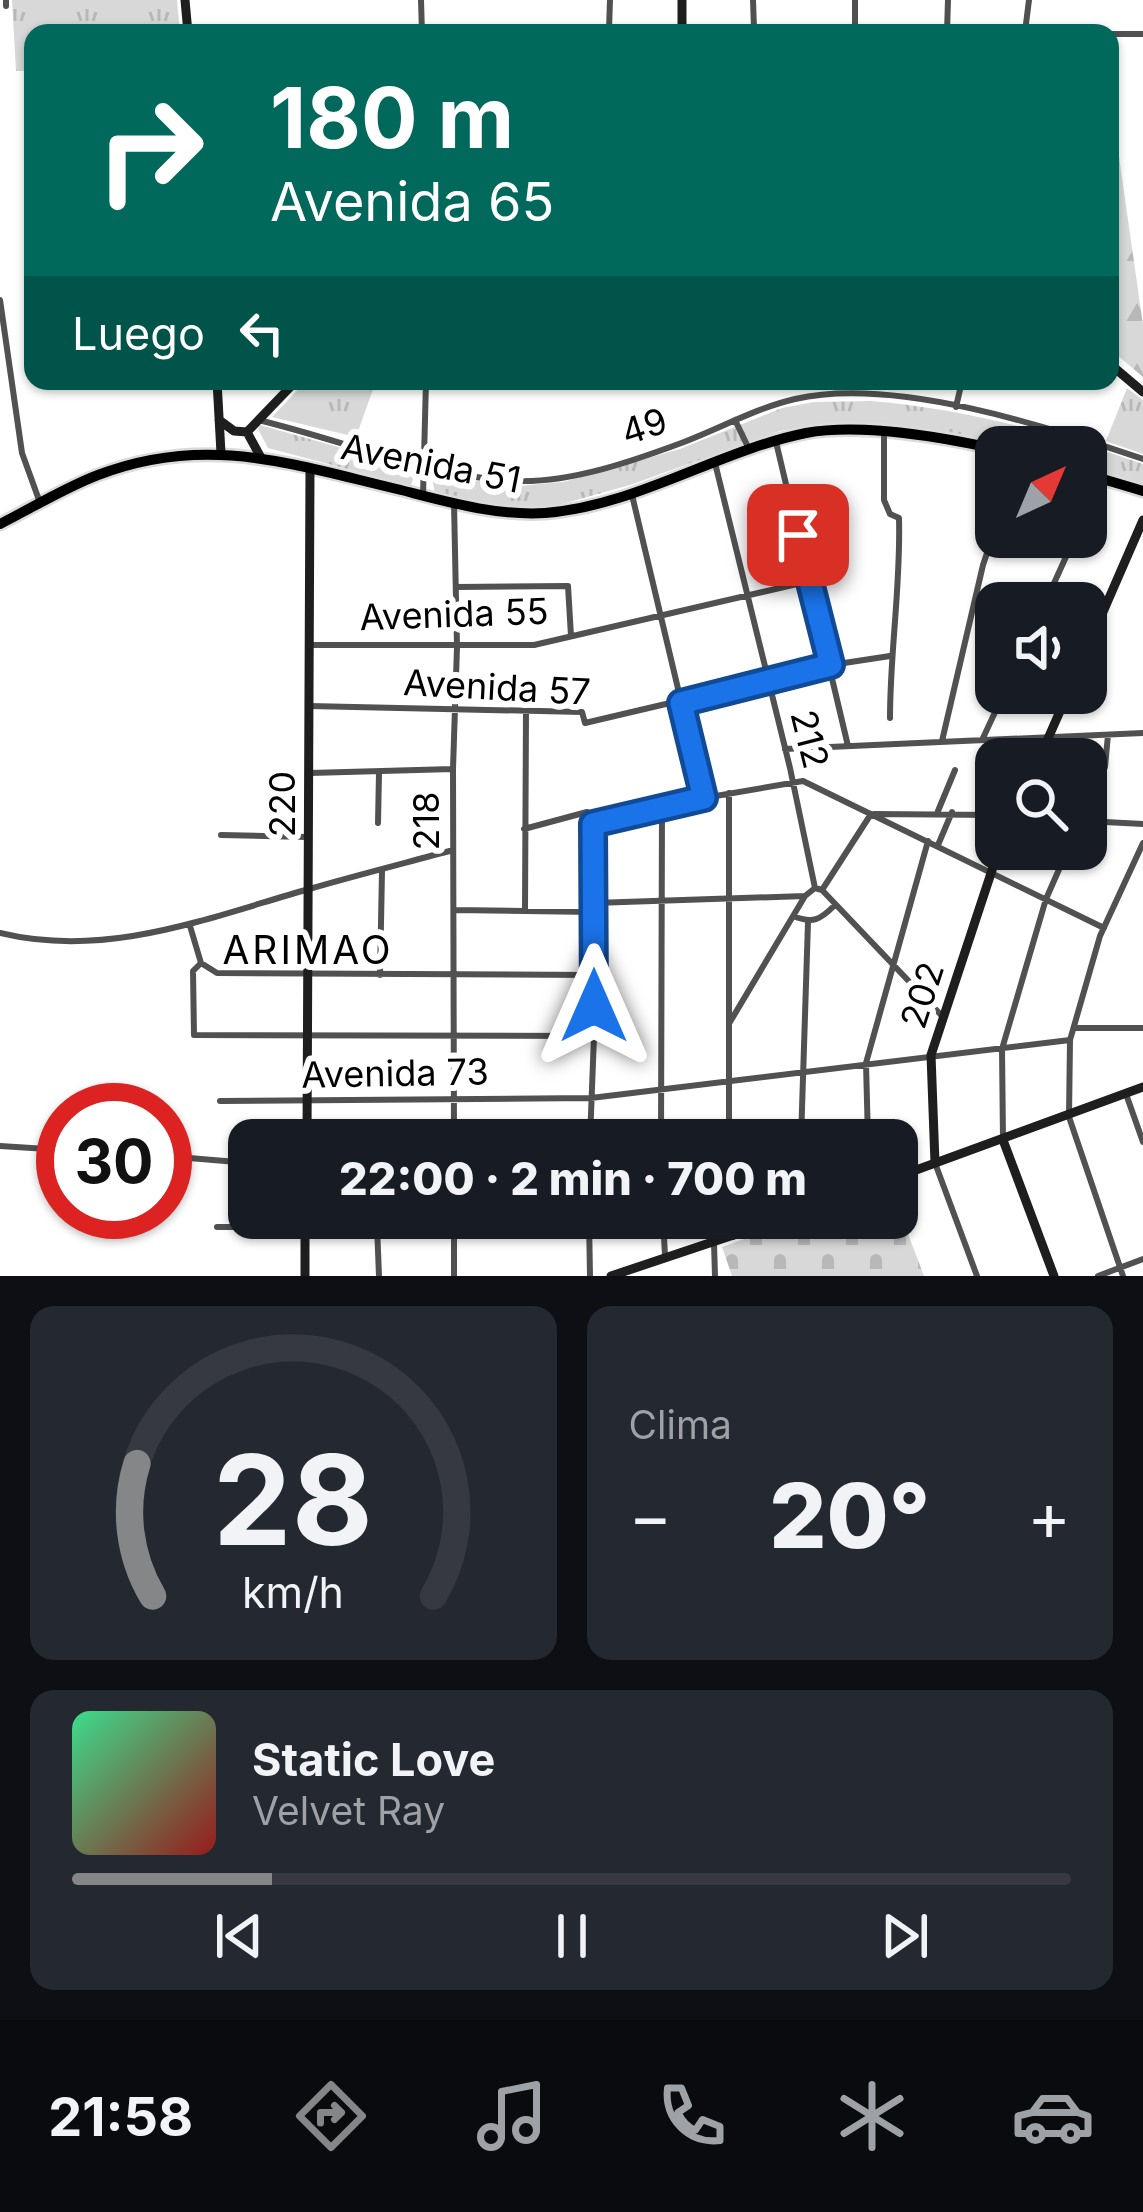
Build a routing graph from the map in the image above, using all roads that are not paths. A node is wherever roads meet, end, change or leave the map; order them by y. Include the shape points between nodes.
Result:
1 (0, 300) edge
2 (1119, 372) edge
3 (217, 390) edge
4 (287, 390) edge
5 (426, 390) edge
6 (960, 390) edge
7 (1143, 392) edge
8 (956, 407) junction
9 (218, 420) junction
10 (258, 420) junction
11 (735, 420) junction
12 (234, 431) junction
13 (247, 432) junction
14 (884, 434) junction
15 (776, 442) junction
16 (975, 446) edge
17 (220, 448) junction
18 (749, 449) junction
19 (260, 456) junction
20 (1143, 460) edge
21 (715, 464) junction
22 (426, 466) junction
23 (310, 469) junction
24 (1107, 481) edge
25 (1143, 491) edge
26 (632, 492) junction
27 (423, 496) junction
28 (454, 503) junction
29 (40, 504) junction
30 (1143, 520) edge
31 (0, 524) edge
32 (985, 558) edge
33 (810, 581) junction
34 (456, 587) junction
35 (746, 596) junction
36 (1107, 603) edge
37 (658, 614) junction
38 (571, 636) junction
39 (309, 645) junction
40 (457, 647) junction
41 (890, 656) junction
42 (831, 665) junction
43 (768, 681) junction
44 (681, 703) junction
45 (309, 706) junction
46 (455, 710) junction
47 (526, 711) junction
48 (994, 714) edge
49 (1058, 714) edge
50 (890, 718) dead end
51 (1143, 733) edge
52 (1108, 735) junction
53 (1049, 736) junction
54 (983, 738) joint
55 (975, 739) edge
56 (942, 741) junction
57 (848, 746) junction
58 (785, 748) junction
59 (1107, 751) edge
60 (453, 770) junction
61 (956, 770) dead end
62 (379, 771) junction
63 (310, 773) junction
64 (793, 782) junction
65 (729, 793) junction
66 (704, 798) junction
67 (662, 806) junction
68 (587, 812) dead end
69 (938, 812) junction
70 (952, 812) junction
71 (871, 814) junction
72 (975, 814) edge
73 (1107, 822) edge
74 (378, 823) dead end
75 (1143, 824) edge
76 (524, 829) junction
77 (220, 835) dead end
78 (310, 837) junction
79 (928, 841) junction
80 (1143, 843) edge
81 (938, 845) junction
82 (453, 850) junction
83 (382, 870) junction
84 (1059, 870) edge
85 (989, 871) junction
86 (309, 889) junction
87 (818, 889) junction
88 (805, 896) junction
89 (730, 897) junction
90 (1046, 899) junction
91 (662, 900) junction
92 (835, 905) junction
93 (594, 907) junction
94 (454, 910) junction
95 (525, 911) junction
96 (793, 916) junction
97 (808, 922) junction
98 (190, 926) junction
99 (1103, 928) junction
100 (0, 933) edge
101 (201, 962) junction
102 (893, 964) junction
103 (307, 975) junction
104 (380, 975) junction
105 (593, 975) junction
106 (454, 976) junction
107 (944, 1017) junction
108 (729, 1025) junction
109 (1074, 1028) junction
110 (1143, 1028) edge
111 (307, 1035) junction
112 (454, 1036) junction
113 (594, 1036) junction
114 (1070, 1040) junction
115 (1002, 1049) junction
116 (931, 1055) junction
117 (866, 1063) junction
118 (800, 1072) junction
119 (727, 1081) junction
120 (1143, 1088) edge
121 (659, 1089) junction
122 (1126, 1094) junction
123 (591, 1098) junction
124 (454, 1100) junction
125 (220, 1101) dead end
126 (306, 1101) junction
127 (1069, 1117) junction
128 (306, 1119) edge
129 (454, 1119) edge
130 (590, 1119) edge
131 (660, 1119) edge
132 (728, 1119) edge
133 (801, 1119) edge
134 (867, 1119) edge
135 (1003, 1140) junction
136 (1143, 1142) edge
137 (0, 1145) edge
138 (36, 1148) edge
139 (192, 1158) edge
140 (228, 1161) edge
141 (935, 1162) junction
142 (918, 1169) edge
143 (228, 1226) edge
144 (217, 1227) dead end
145 (305, 1239) edge
146 (378, 1239) edge
147 (454, 1239) edge
148 (589, 1239) edge
149 (664, 1239) edge
150 (727, 1239) edge
151 (714, 1243) junction
152 (665, 1259) junction
153 (1143, 1259) edge
154 (1122, 1272) edge
155 (305, 1276) edge
156 (379, 1276) edge
157 (454, 1276) edge
158 (590, 1276) edge
159 (611, 1276) edge
160 (715, 1276) edge
161 (977, 1276) edge
162 (1054, 1276) edge
163 (1098, 1276) edge

1 - 29 street via 22,452
2 - 7 street
3 - 9 street
4 - 10 street
5 - 22 street
6 - 8 street
8 - 11 street, 49 via 814,397
8 - 20 street, 49
9 - 12 street
9 - 17 street
10 - 13 street
10 - 22 street, 49
11 - 18 street
11 - 22 street, 49 via 561,478 516,481
12 - 13 street
12 - 17 street
13 - 19 street
14 - 15 main road, Avenida 51 via 813,432
14 - 16 main road, Avenida 51
14 - 41 street via 884,500 898,518 900,569
15 - 18 main road, Avenida 51
15 - 33 street
17 - 19 main road, Avenida 51
17 - 29 main road, Avenida 51 via 126,465
18 - 21 main road, Avenida 51
19 - 23 main road, Avenida 51
21 - 26 main road, Avenida 51
21 - 35 street, 212
22 - 27 street
23 - 27 main road, Avenida 51
23 - 39 street, 220
24 - 25 main road
26 - 28 main road, Avenida 51 via 540,513
26 - 37 street
27 - 28 main road, Avenida 51
28 - 34 street, 218
29 - 31 main road, Avenida 51
30 - 36 street
32 - 56 street
33 - 35 street, Avenida 55
33 - 42 street
34 - 38 street via 568,586
34 - 40 street, 218
35 - 37 street, Avenida 55
35 - 43 street, 212
37 - 38 street, Avenida 55
37 - 44 street
38 - 40 street, Avenida 55
39 - 40 street, Avenida 55
39 - 45 street, 220
40 - 46 street, 218
41 - 42 street, Avenida 57
41 - 50 street
42 - 43 street, Avenida 57
42 - 57 street
43 - 44 street, Avenida 57
43 - 58 street, 212
44 - 47 street, Avenida 57 via 584,723 582,712
44 - 66 street
45 - 46 street, Avenida 57
45 - 63 street, 220
46 - 47 street, Avenida 57
46 - 60 street, 218
47 - 76 street
48 - 54 street
49 - 53 street
51 - 52 street
52 - 53 street
52 - 59 street
53 - 54 street
55 - 56 street
56 - 57 street
57 - 58 street
58 - 64 street, 212
60 - 62 street
60 - 82 street, 218
61 - 69 street
62 - 63 street
62 - 74 street
63 - 78 street, 220
64 - 65 street
64 - 71 street
64 - 87 street, 212
65 - 66 street
65 - 89 street
66 - 67 street
67 - 91 street
67 - 93 street via 593,824
68 - 76 street
69 - 70 street
69 - 71 street
70 - 72 street
70 - 81 street
71 - 79 street
71 - 87 street
73 - 75 street
76 - 95 street
77 - 78 street
78 - 86 street, 220
79 - 81 street
79 - 102 street
80 - 99 street
81 - 85 street
82 - 83 street
82 - 94 street, 218
83 - 86 street
83 - 104 street
84 - 90 street
85 - 90 street
85 - 107 street, 202
86 - 98 street
86 - 103 street, 220
87 - 88 street
87 - 92 street
88 - 89 street
88 - 96 street
89 - 91 street
89 - 108 street
90 - 99 street
90 - 115 street
91 - 93 street
91 - 121 street
92 - 97 street
92 - 102 street
93 - 95 street
93 - 105 street
94 - 95 street
94 - 106 street, 218
96 - 97 street
96 - 108 street
97 - 118 street
98 - 100 street via 90,943
98 - 101 street
99 - 109 street
101 - 103 street via 208,970
101 - 111 street via 193,971 194,1035
102 - 107 street
102 - 117 street
103 - 104 street
103 - 111 street, 220
104 - 106 street
105 - 106 street
105 - 113 street
106 - 112 street, 218
107 - 116 street, 202
108 - 119 street
109 - 110 street
109 - 114 street
111 - 112 street
111 - 126 street, 220
112 - 113 street
112 - 124 street, 218
113 - 123 street
114 - 115 street, Avenida 73
114 - 127 street
115 - 116 street, Avenida 73
115 - 135 street
116 - 117 street, Avenida 73
116 - 141 street, 202
117 - 118 street, Avenida 73
117 - 134 street
118 - 119 street, Avenida 73
118 - 133 street
119 - 121 street, Avenida 73
119 - 132 street
120 - 122 street
121 - 123 street, Avenida 73
121 - 131 street
122 - 127 street
122 - 136 street
123 - 124 street, Avenida 73
123 - 130 street
124 - 126 street, Avenida 73
124 - 129 street, 218
125 - 126 street, Avenida 73
126 - 128 street, 220
127 - 135 street
127 - 154 street
135 - 141 street
135 - 162 street
137 - 138 street
139 - 140 street
141 - 142 street
141 - 161 street
143 - 144 street
145 - 155 street
146 - 156 street
147 - 157 street
148 - 158 street
149 - 152 street
150 - 151 street
151 - 152 street
151 - 160 street
152 - 159 street
153 - 154 street
154 - 163 street

